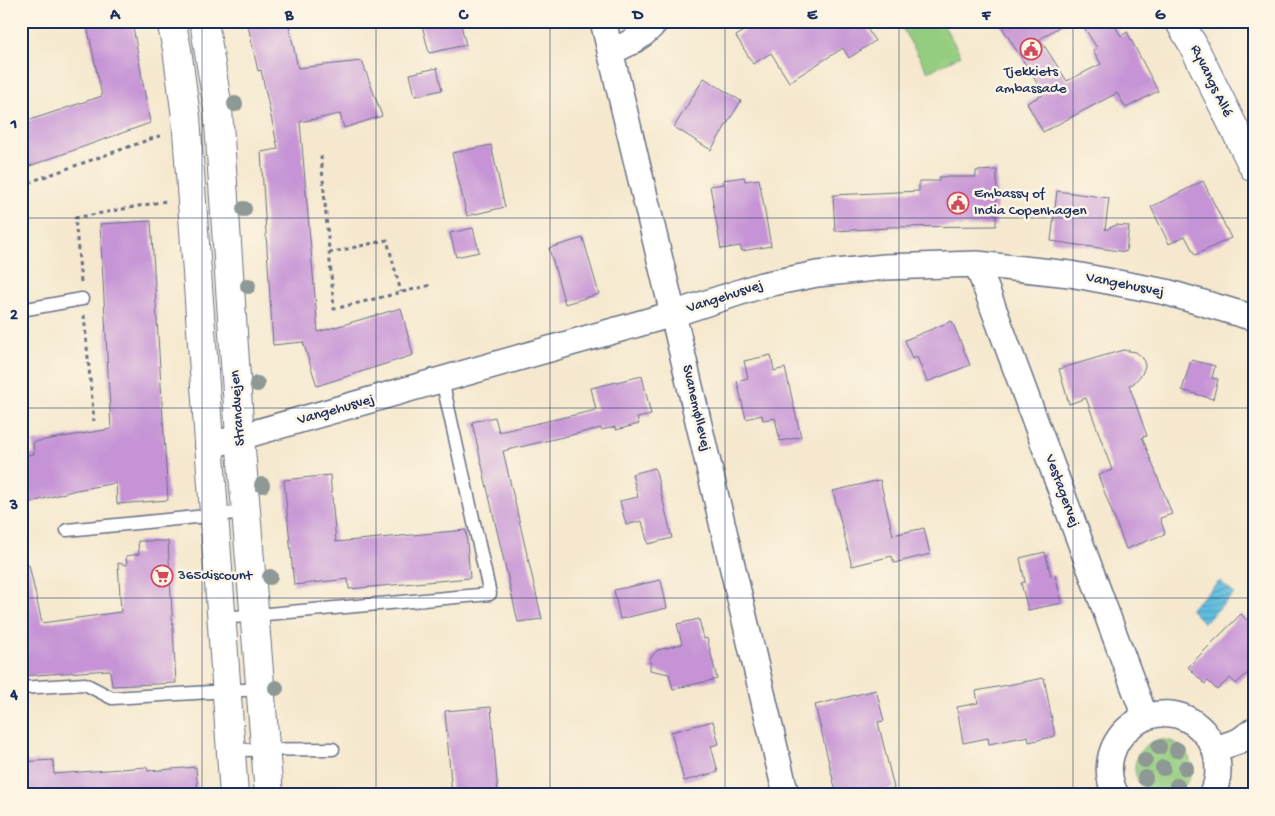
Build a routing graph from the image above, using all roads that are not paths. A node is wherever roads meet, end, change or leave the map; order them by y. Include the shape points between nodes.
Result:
1 (172, 21) edge
2 (204, 21) edge
3 (603, 21) edge
4 (656, 21) edge
5 (1179, 21) edge
6 (610, 52) junction
7 (1254, 168) edge
8 (977, 264) junction
9 (82, 298) road end
10 (21, 310) edge
11 (673, 314) junction
12 (1254, 318) edge
13 (442, 380) junction
14 (240, 437) junction
15 (208, 446) junction
16 (246, 512) junction
17 (215, 515) junction
18 (67, 530) dead end
19 (254, 615) junction
20 (222, 618) junction
21 (21, 688) edge
22 (260, 689) junction
23 (227, 691) junction
24 (1145, 717) junction
25 (1254, 730) edge
26 (1215, 749) junction
27 (232, 750) junction
28 (332, 750) dead end
29 (266, 751) junction
30 (1107, 792) edge
31 (234, 795) edge
32 (268, 795) edge
33 (786, 795) edge
34 (1211, 795) edge

1 - 15 street via 186,127
2 - 14 street, Strandvejen via 218,109
3 - 6 street, Svanemøllevej
4 - 6 street via 634,42
5 - 7 street, Ryvangs Allé
6 - 11 street, Svanemøllevej
8 - 11 street, Vangehusvej via 885,267 817,274 762,284
8 - 12 street, Vangehusvej via 1070,274 1156,290
8 - 24 street, Vestagervej
9 - 10 lane
11 - 13 street, Vangehusvej
11 - 33 street, Svanemøllevej
13 - 14 street, Vangehusvej
13 - 19 lane via 490,594
14 - 15 street, Vangehusvej
14 - 16 street, Strandvejen
15 - 17 street
16 - 17 lane
16 - 19 street, Strandvejen
17 - 18 lane
17 - 20 street
19 - 20 lane
19 - 22 street, Strandvejen
20 - 23 street
21 - 23 lane via 85,684 112,698
22 - 23 lane
22 - 29 street, Strandvejen
23 - 27 street
24 - 26 street via 1159,714 1187,719 1199,726
24 - 30 street via 1122,733 1114,745
25 - 26 street via 1239,741
26 - 34 street via 1218,778
27 - 29 lane
27 - 31 street
28 - 29 lane
29 - 32 street, Strandvejen

